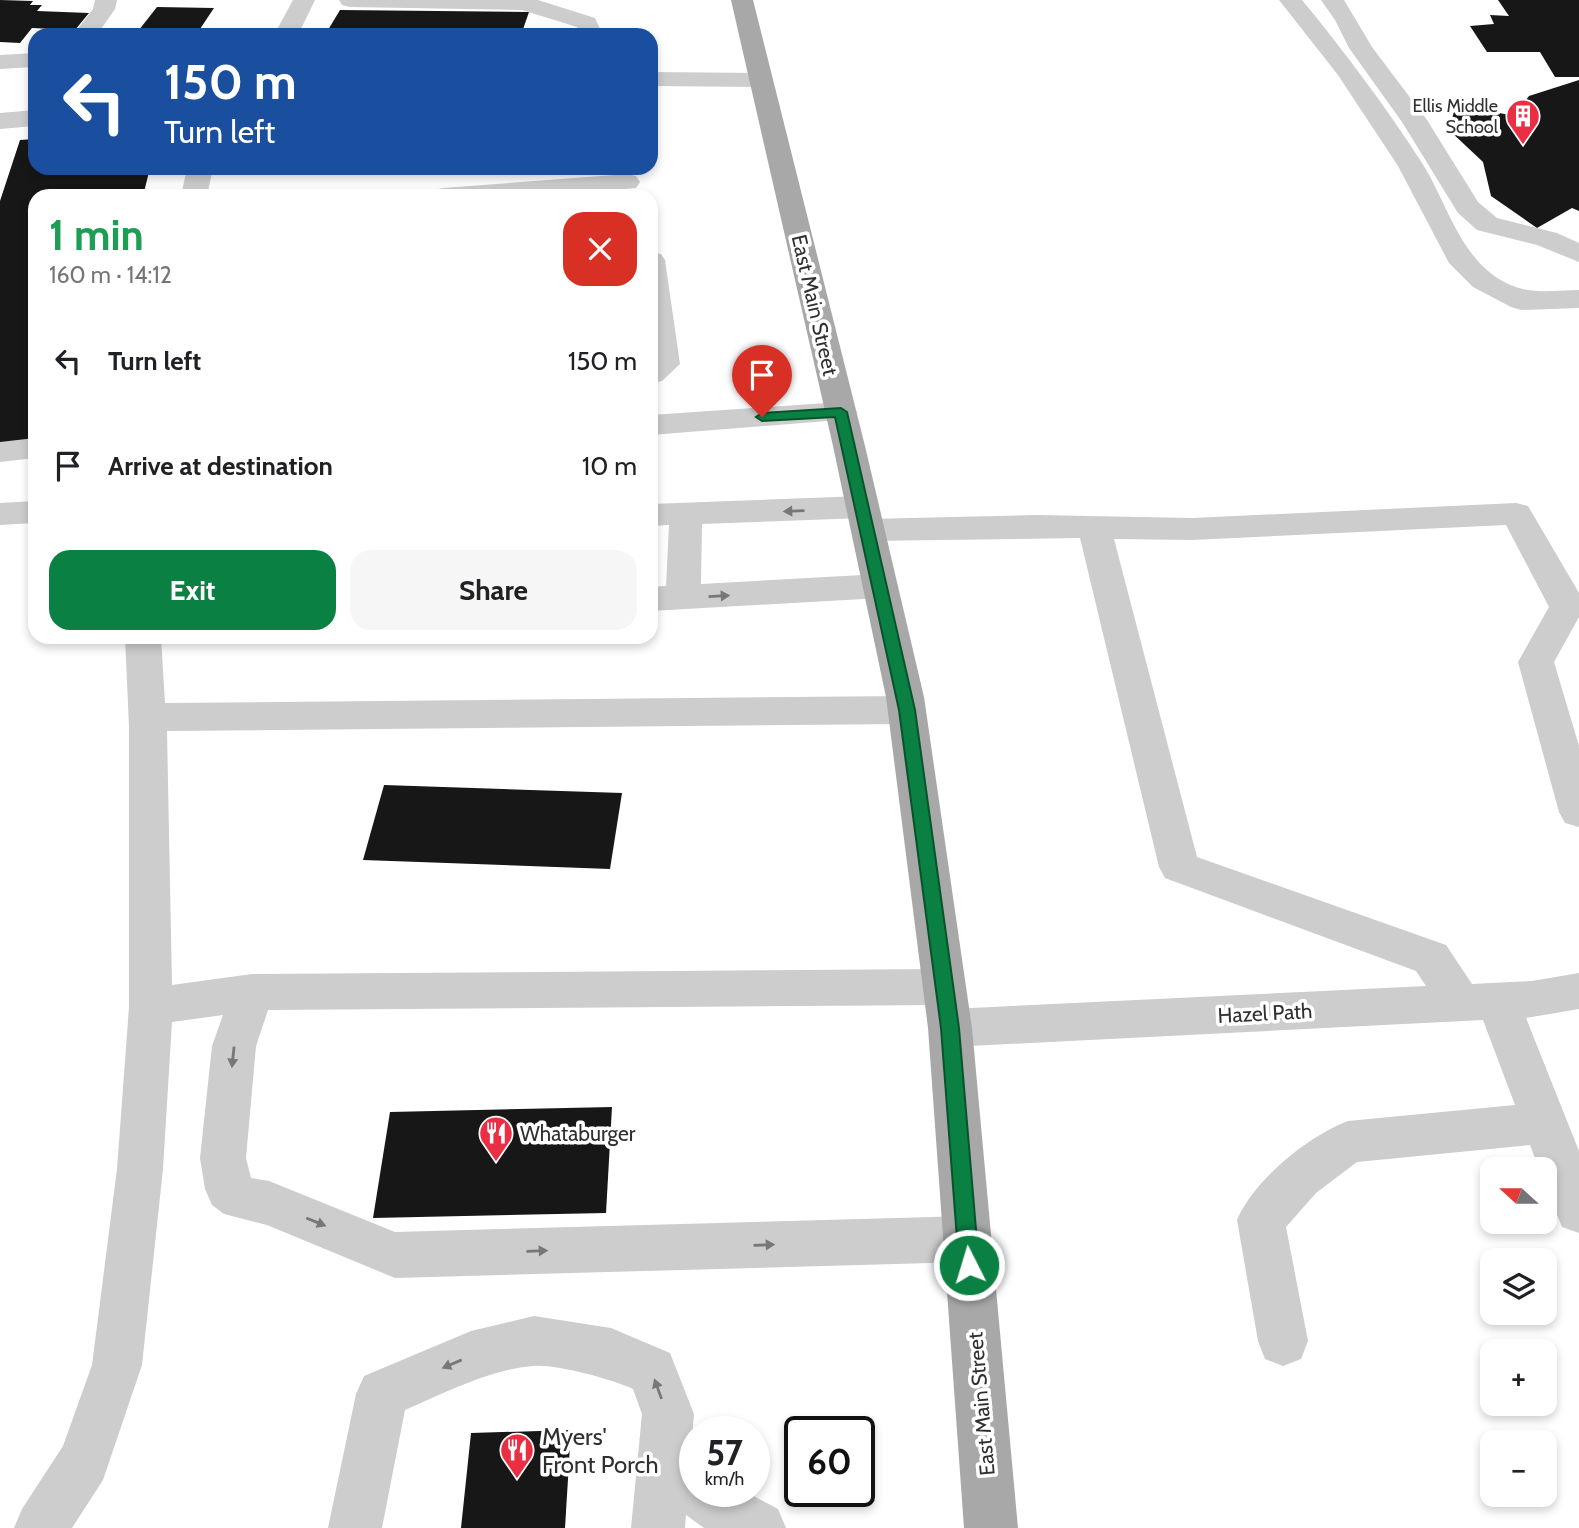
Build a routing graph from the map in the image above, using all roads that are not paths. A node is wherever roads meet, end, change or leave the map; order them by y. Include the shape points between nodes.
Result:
1 (106, 0) edge
2 (304, 0) edge
3 (350, 0) edge
4 (742, 0) edge
5 (1290, 0) edge
6 (1332, 0) edge
7 (90, 28) edge
8 (290, 28) edge
9 (589, 28) edge
10 (28, 60) edge
11 (0, 62) edge
12 (658, 79) edge
13 (761, 80) junction
14 (28, 119) edge
15 (0, 121) edge
16 (627, 182) edge
17 (535, 189) edge
18 (1579, 254) edge
19 (1579, 299) edge
20 (658, 312) edge
21 (658, 370) edge
22 (841, 412) junction
23 (658, 425) edge
24 (28, 450) edge
25 (0, 452) edge
26 (28, 493) edge
27 (0, 495) edge
28 (28, 512) edge
29 (0, 514) edge
30 (686, 514) junction
31 (658, 515) edge
32 (865, 519) junction
33 (1094, 527) junction
34 (881, 586) junction
35 (667, 598) edge
36 (143, 644) edge
37 (907, 710) junction
38 (147, 717) junction
39 (1579, 812) edge
40 (1579, 990) edge
41 (252, 992) junction
42 (1479, 1002) junction
43 (151, 1007) junction
44 (947, 1008) junction
45 (1545, 1123) junction
46 (1579, 1211) edge
47 (967, 1239) junction
48 (1283, 1341) dead end
49 (679, 1459) edge
50 (679, 1491) edge
51 (719, 1507) edge
52 (41, 1528) edge
53 (355, 1528) edge
54 (658, 1528) edge
55 (758, 1528) edge
56 (991, 1528) edge

1 - 7 street
2 - 8 street
3 - 9 street via 524,3 587,23
4 - 13 main road, East Main Street
5 - 19 street via 1348,71 1404,156 1459,257 1483,281 1521,302
6 - 18 street via 1468,207 1487,224 1546,239
10 - 11 street
12 - 13 street
13 - 22 main road, East Main Street
14 - 15 street
16 - 17 street
20 - 21 street via 665,364
22 - 23 street
22 - 32 main road, East Main Street
24 - 25 street
26 - 27 street
28 - 29 street
30 - 31 street
32 -> 30 street
30 - 35 street
32 - 33 street
32 - 34 main road, East Main Street
33 - 39 street via 1192,529 1516,514 1567,607 1536,662
33 - 42 street via 1179,867 1432,958
35 -> 34 street
34 - 37 main road, East Main Street
36 - 38 street
37 - 38 street
37 - 44 main road, East Main Street
38 - 43 street
40 - 42 street, Hazel Path
41 - 43 street, Hazel Path
41 - 44 street, Hazel Path
41 -> 47 street via 234,1046 223,1158 229,1189 242,1198 269,1203 395,1255
42 - 44 street, Hazel Path
42 - 45 street
43 - 52 street via 140,1169 117,1365 84,1461
44 - 47 main road, East Main Street
45 - 46 street
45 - 48 street via 1349,1142 1299,1178 1261,1220
47 - 56 main road, East Main Street
49 -> 53 street via 652,1371 611,1353 534,1341 471,1356 382,1394
50 - 54 street
51 - 55 street

